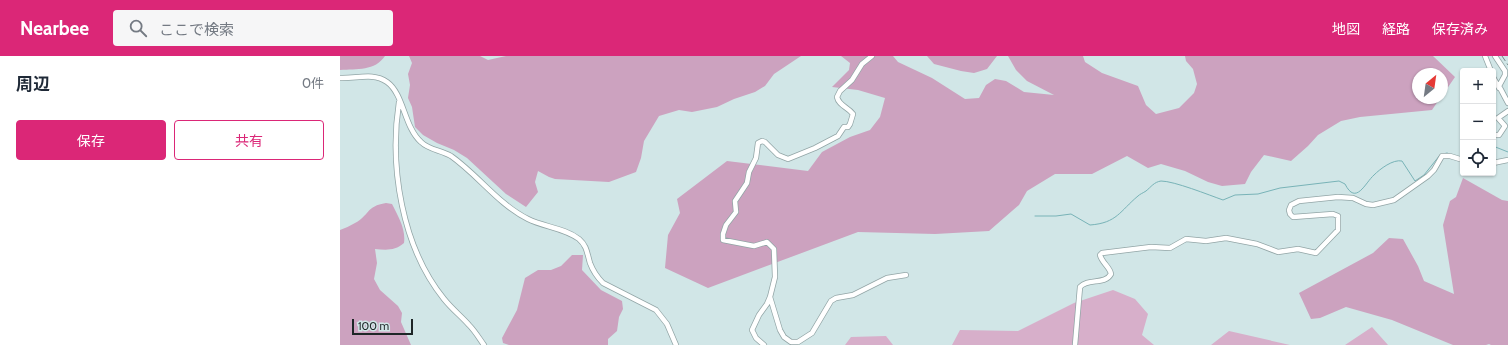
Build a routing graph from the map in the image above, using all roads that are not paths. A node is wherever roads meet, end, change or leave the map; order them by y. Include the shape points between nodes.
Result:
1 (872, 56) edge
2 (1485, 56) edge
3 (1495, 56) edge
4 (1489, 68) edge
5 (340, 78) edge
6 (1496, 82) edge
7 (1499, 88) junction
8 (399, 101) junction
9 (1508, 103) edge
10 (1508, 110) edge
11 (1496, 136) edge
12 (1460, 158) edge
13 (1508, 160) edge
14 (1496, 162) edge
15 (906, 275) dead end
16 (770, 297) junction
17 (484, 345) edge
18 (676, 345) edge
19 (764, 345) edge
20 (1075, 345) edge

1 - 16 street via 862,64 837,97 840,104 853,114 848,127 844,127 838,136 788,159 778,155 765,142 760,142 757,146 756,158 747,183 735,201 736,212 726,225 722,238 754,246 767,242 773,247 775,278
2 - 4 street
3 - 7 street via 1505,71
5 - 8 street via 378,78 392,86
6 - 7 street
7 - 9 street
8 - 17 street via 395,125 396,164 407,225 424,268 436,288
8 - 18 street via 411,130 422,144 450,156 528,219 577,238 584,244 598,278 656,310 667,324
10 - 11 street via 1498,118 1504,128
12 - 20 street via 1442,156 1434,170 1424,179 1397,199 1377,205 1353,198 1338,197 1299,201 1291,205 1289,210 1293,217 1333,214 1338,216 1338,230 1316,252 1298,249 1278,252 1253,242 1221,238 1206,241 1185,240 1167,249 1151,247 1102,253 1101,258 1111,274 1105,280 1084,283 1080,287
13 - 14 street
15 - 16 street via 887,278 853,295 831,301 812,333 798,342 791,342 784,337
16 - 19 street via 752,330

